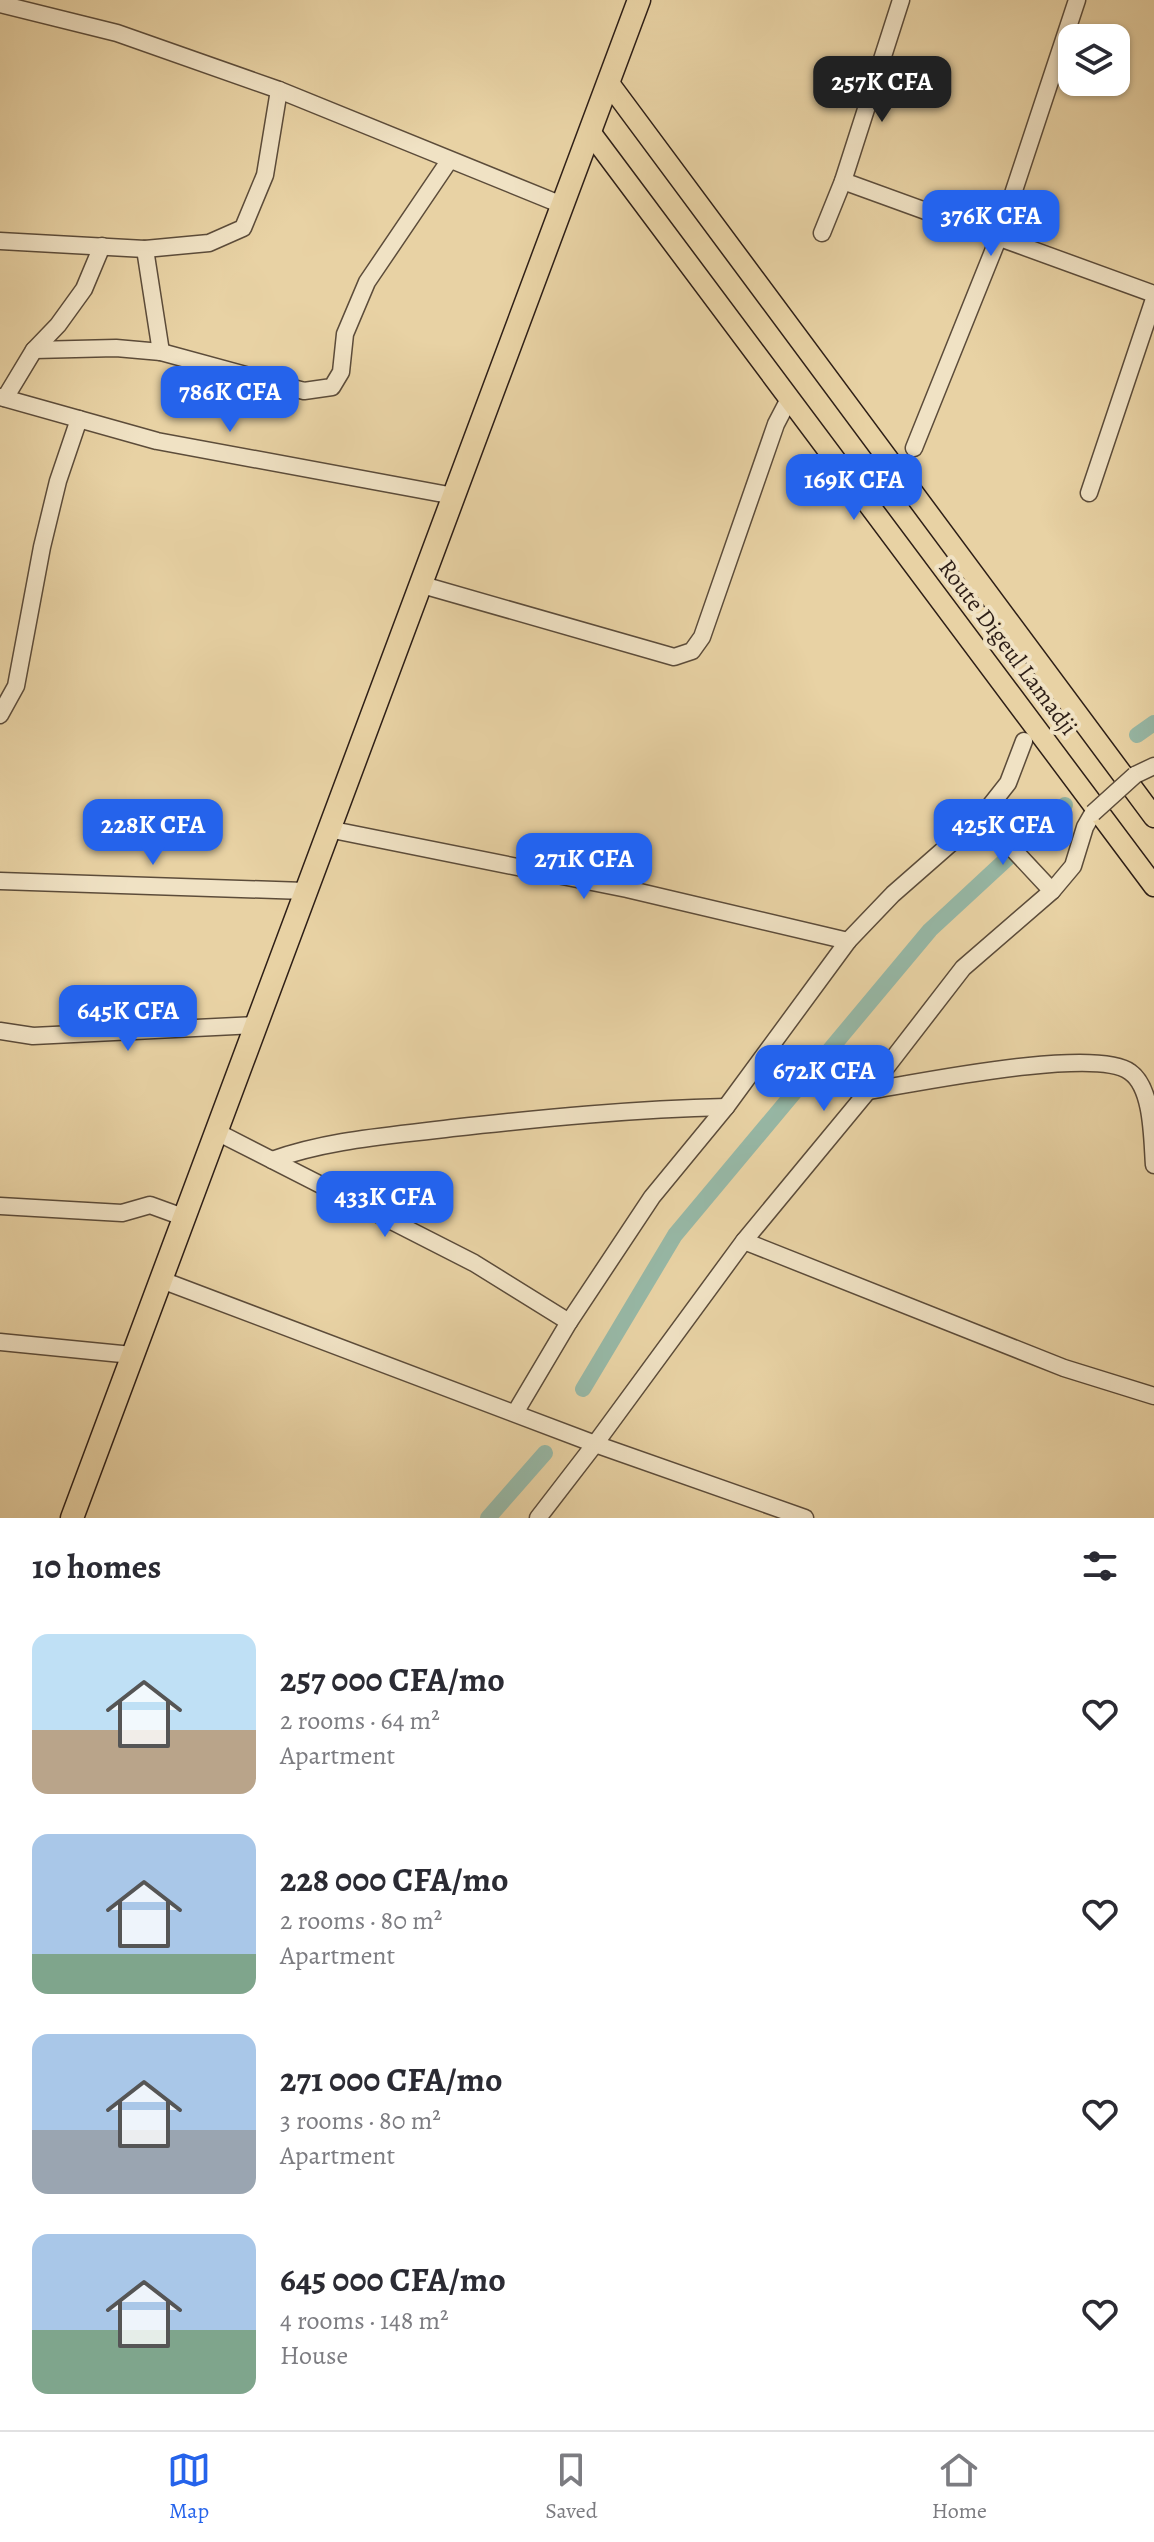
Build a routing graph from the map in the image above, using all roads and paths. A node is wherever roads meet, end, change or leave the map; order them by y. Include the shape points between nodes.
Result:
1 (639, 0) edge
2 (901, 0) edge
3 (1077, 0) edge
4 (0, 4) edge
5 (608, 82) junction
6 (279, 90) junction
7 (590, 132) junction
8 (449, 161) junction
9 (843, 181) junction
10 (562, 205) junction
11 (822, 233) dead end
12 (998, 239) junction
13 (0, 241) edge
14 (102, 246) junction
15 (145, 249) junction
16 (1154, 296) edge
17 (34, 350) junction
18 (161, 352) junction
19 (2, 398) edge
20 (789, 399) junction
21 (79, 419) junction
22 (914, 448) dead end
23 (1089, 493) dead end
24 (454, 496) junction
25 (419, 584) junction
26 (0, 715) edge
27 (1024, 741) dead end
28 (1154, 766) edge
29 (982, 816) junction
30 (1154, 817) edge
31 (328, 829) junction
32 (0, 881) edge
33 (1154, 886) edge
34 (305, 891) junction
35 (1052, 891) junction
36 (848, 941) junction
37 (257, 1025) junction
38 (0, 1031) edge
39 (868, 1091) junction
40 (726, 1107) junction
41 (215, 1131) junction
42 (272, 1160) junction
43 (1154, 1165) edge
44 (0, 1206) edge
45 (183, 1217) junction
46 (744, 1241) junction
47 (159, 1279) junction
48 (569, 1322) junction
49 (0, 1342) edge
50 (132, 1355) junction
51 (1154, 1396) edge
52 (515, 1413) junction
53 (595, 1444) junction
54 (72, 1518) edge
55 (538, 1518) edge
56 (805, 1518) edge

1 - 5 highway
2 - 9 street
3 - 12 street
4 - 6 street via 117,33
5 - 7 highway
5 - 30 main road, Route Digeul Lamadji
6 - 8 street
6 - 15 street via 265,175 243,228 209,243
7 - 10 highway
7 - 20 main road, Route Digeul Lamadji
8 - 10 street
8 - 18 street via 367,282 345,334 341,372 332,387 304,391
9 - 11 street
9 - 12 street
10 - 24 highway
12 - 16 street
12 - 22 street
13 - 14 street
14 - 15 street
14 - 17 street via 84,289
15 - 18 street
16 - 23 street
17 - 18 street
17 - 19 street
19 - 21 street
20 - 25 street via 702,637 692,651 674,657
20 - 33 main road, Route Digeul Lamadji
21 - 24 street via 157,441
21 - 26 street via 42,547 16,686
24 - 25 highway
25 - 31 highway
27 - 29 street via 1008,783
28 - 35 street, bridge via 1135,775 1093,813 1073,866
29 - 35 street
29 - 36 street
31 - 34 highway
31 - 36 street via 627,889
32 - 34 street
34 - 37 highway
35 - 39 street via 963,968
36 - 40 street
37 - 38 street via 33,1036
37 - 41 highway
39 - 43 street via 1045,1064 1114,1064 1131,1072 1143,1087
39 - 46 street
40 - 42 street via 576,1115 329,1143
40 - 48 street via 652,1197
41 - 42 street
41 - 45 highway
42 - 48 street via 474,1263
44 - 45 street via 122,1213 150,1205
45 - 47 highway
46 - 51 street via 1064,1368
46 - 53 street
47 - 50 highway
47 - 52 street
48 - 52 street
49 - 50 street
50 - 54 highway
52 - 53 street
53 - 55 street
53 - 56 street

